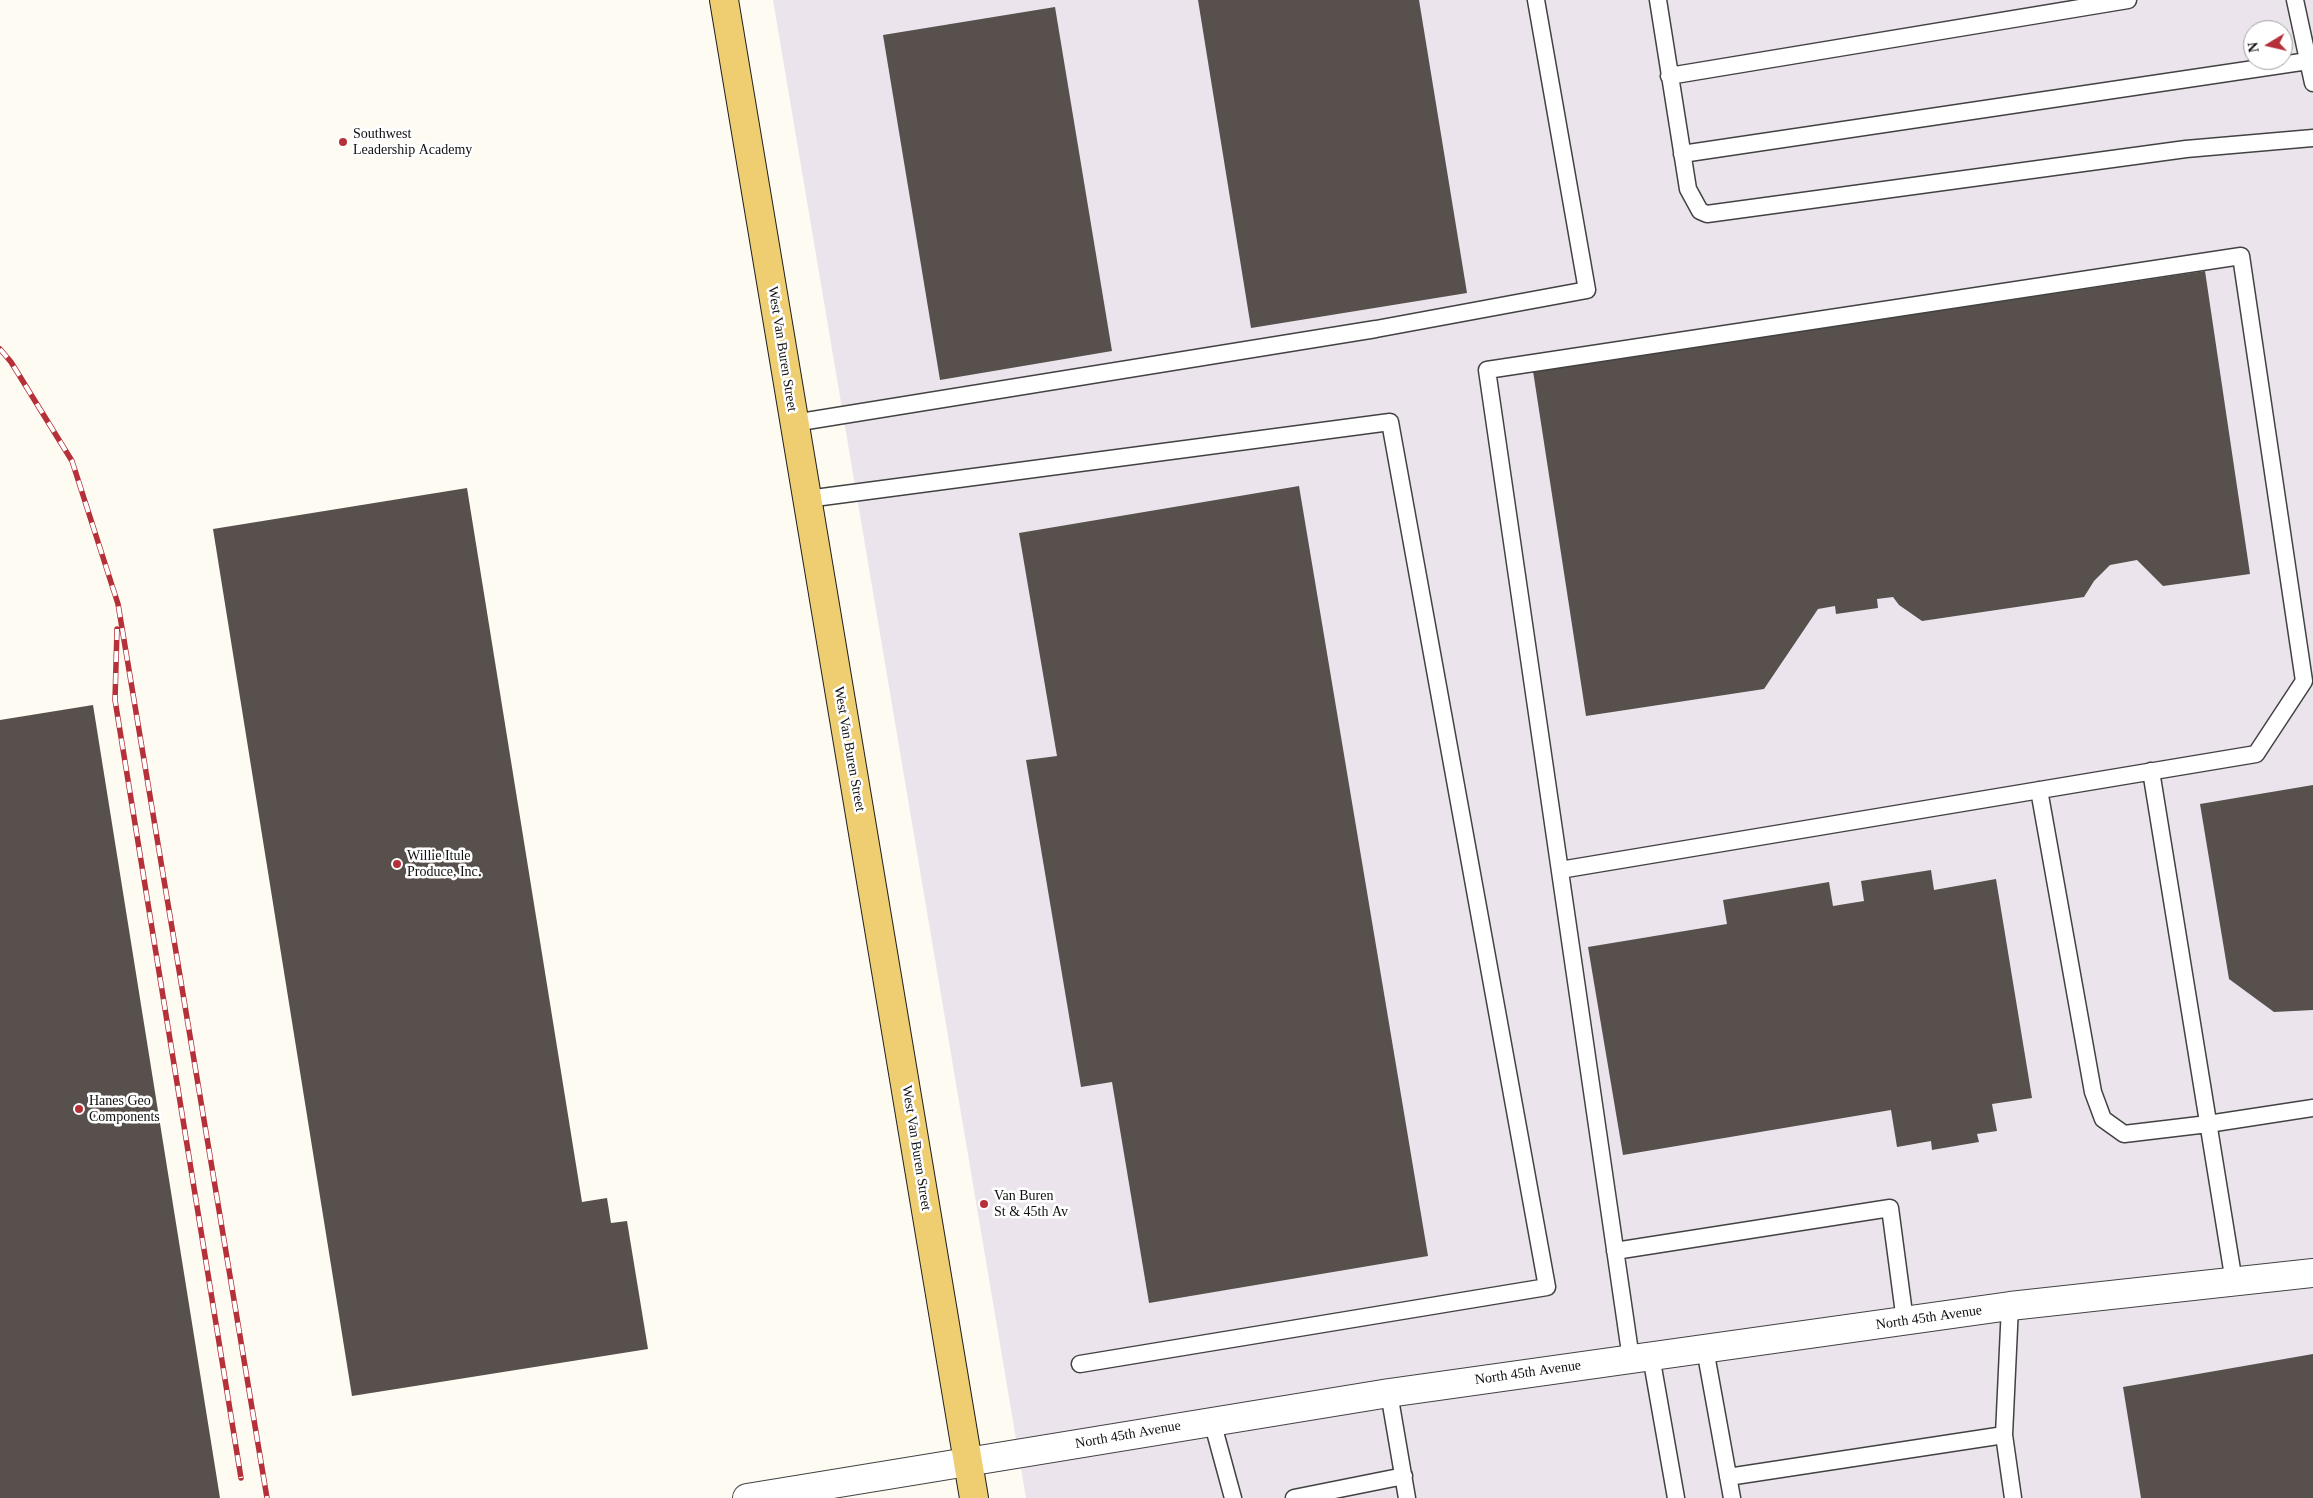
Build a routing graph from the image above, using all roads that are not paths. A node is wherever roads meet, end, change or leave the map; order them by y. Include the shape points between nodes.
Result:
1 (724, 0) edge
2 (1536, 0) edge
3 (1658, 0) edge
4 (2128, 0) edge
5 (2295, 0) edge
6 (2308, 61) junction
7 (1669, 76) junction
8 (2313, 83) edge
9 (2313, 138) edge
10 (1682, 154) junction
11 (794, 423) junction
12 (807, 499) junction
13 (2150, 771) junction
14 (2039, 790) junction
15 (1560, 870) junction
16 (2313, 1108) edge
17 (2208, 1124) junction
18 (1615, 1250) junction
19 (2313, 1273) edge
20 (2234, 1282) junction
21 (2010, 1306) junction
22 (1905, 1321) junction
23 (1705, 1349) junction
24 (1641, 1358) junction
25 (1080, 1364) dead end
26 (1389, 1393) junction
27 (1212, 1421) junction
28 (2004, 1435) junction
29 (968, 1462) junction
30 (1404, 1476) junction
31 (1728, 1477) junction
32 (747, 1498) edge
33 (974, 1498) edge
34 (1233, 1498) edge
35 (1294, 1498) edge
36 (1407, 1498) edge
37 (1676, 1498) edge
38 (1732, 1498) edge
39 (2013, 1498) edge

1 - 11 main road, West Van Buren Street
2 - 11 lane via 1587,290 1366,331
3 - 7 lane
4 - 7 lane
5 - 6 lane
6 - 8 lane
6 - 10 lane
7 - 10 lane
9 - 10 lane via 2186,149 1716,214 1700,210 1692,200
11 - 12 main road, West Van Buren Street
12 - 25 lane via 1390,422 1547,1287
12 - 29 main road, West Van Buren Street
13 - 14 lane
13 - 15 lane via 2256,754 2304,681 2241,256 1487,370
13 - 17 lane
14 - 15 lane
14 - 17 lane via 2093,1092 2103,1119 2124,1134
15 - 18 lane
16 - 17 lane
17 - 20 lane
18 - 22 lane via 1890,1208
18 - 24 lane
19 - 20 street, North 45th Avenue
20 - 21 street, North 45th Avenue
21 - 22 street, North 45th Avenue
21 - 28 lane
22 - 23 street, North 45th Avenue
23 - 24 street, North 45th Avenue
23 - 31 lane
24 - 26 street, North 45th Avenue
24 - 37 lane
26 - 27 street, North 45th Avenue
26 - 30 lane
27 - 29 street, North 45th Avenue
27 - 34 lane
28 - 31 lane
28 - 39 lane
29 - 32 street, North 45th Avenue
29 - 33 main road, West Van Buren Street
30 - 35 lane
30 - 36 lane
31 - 38 lane

